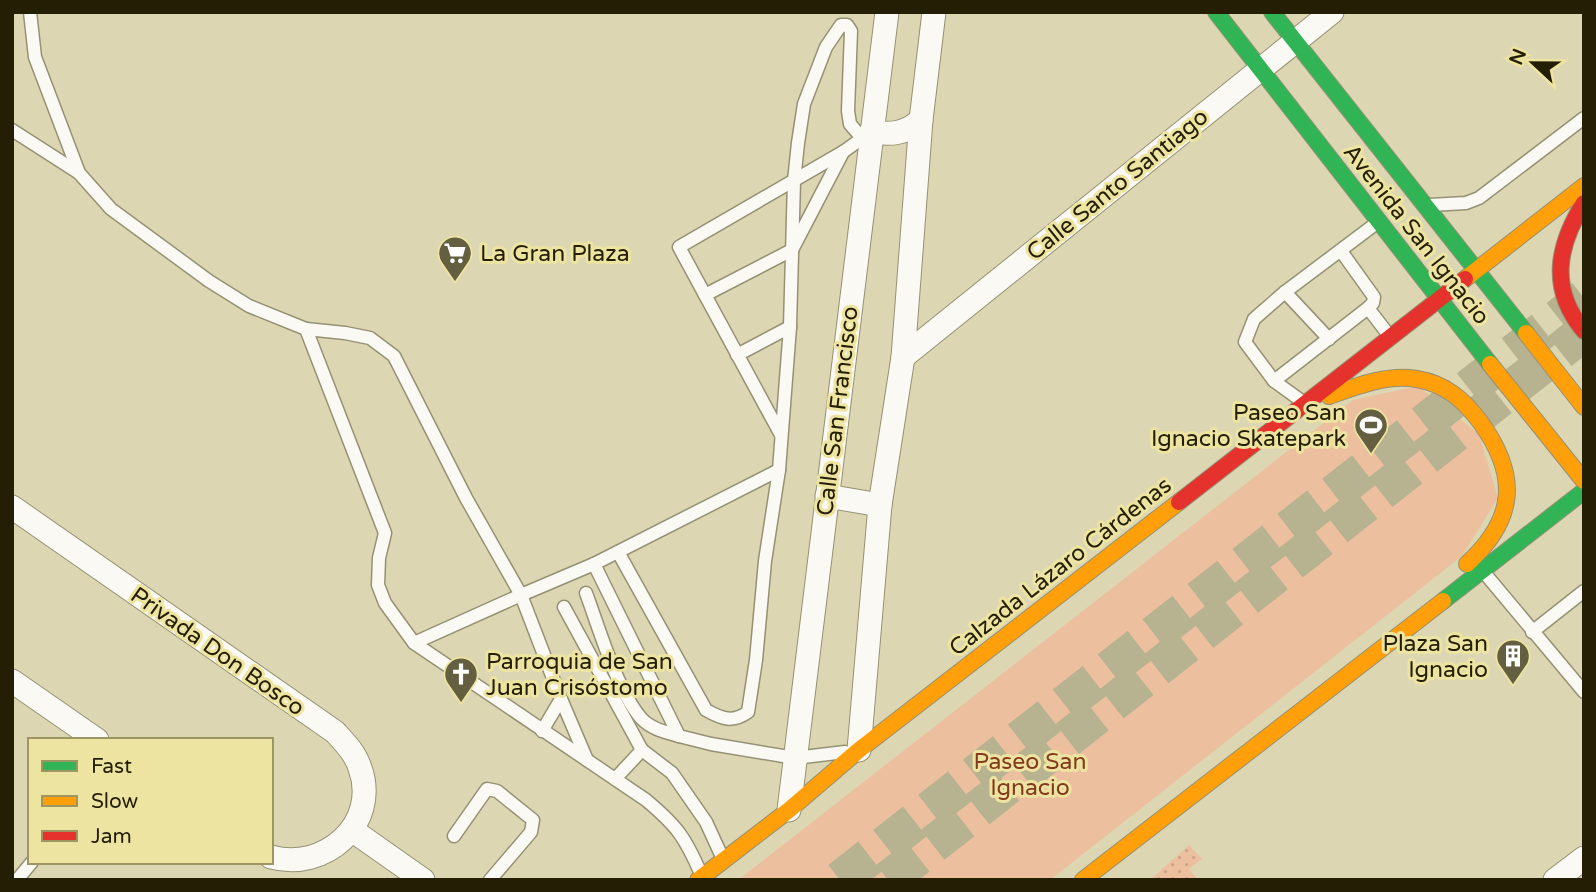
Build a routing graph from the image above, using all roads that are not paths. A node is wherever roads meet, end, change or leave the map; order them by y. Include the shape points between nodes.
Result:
1 (30, 12) edge
2 (887, 12) edge
3 (934, 12) edge
4 (1216, 12) edge
5 (1272, 12) edge
6 (1332, 12) edge
7 (841, 18) edge
8 (1294, 41) junction
9 (1259, 68) junction
10 (1584, 118) edge
11 (921, 120) junction
12 (12, 130) edge
13 (867, 135) junction
14 (844, 152) junction
15 (79, 173) junction
16 (794, 181) junction
17 (1584, 186) edge
18 (1584, 203) edge
19 (1426, 206) junction
20 (1378, 222) junction
21 (792, 250) junction
22 (1341, 251) junction
23 (1477, 270) junction
24 (1285, 292) junction
25 (705, 295) junction
26 (1439, 300) junction
27 (1368, 308) junction
28 (790, 327) junction
29 (306, 330) junction
30 (1584, 331) edge
31 (1391, 338) junction
32 (1329, 339) junction
33 (737, 355) junction
34 (903, 357) junction
35 (1274, 381) junction
36 (1305, 404) junction
37 (1584, 407) edge
38 (781, 436) junction
39 (779, 470) junction
40 (1584, 481) edge
41 (1584, 491) edge
42 (827, 496) junction
43 (880, 505) junction
44 (12, 507) edge
45 (618, 552) junction
46 (594, 564) junction
47 (1482, 570) junction
48 (1584, 591) edge
49 (586, 593) dead end
50 (521, 596) junction
51 (564, 607) dead end
52 (1532, 632) junction
53 (414, 643) junction
54 (1350, 672) junction
55 (12, 681) edge
56 (1584, 692) edge
57 (561, 699) junction
58 (542, 731) junction
59 (680, 736) junction
60 (94, 738) edge
61 (642, 750) junction
62 (859, 750) junction
63 (795, 758) junction
64 (587, 760) junction
65 (614, 779) junction
66 (789, 810) junction
67 (352, 830) junction
68 (454, 836) dead end
69 (273, 857) edge
70 (1584, 858) edge
71 (724, 860) junction
72 (30, 864) edge
73 (700, 878) edge
74 (17, 880) edge
75 (423, 880) edge
76 (491, 880) edge
77 (1083, 880) edge
78 (1555, 880) edge

1 - 15 lane via 35,57
2 - 13 street, Calle San Francisco
3 - 11 street
4 - 9 street, Avenida San Ignacio
5 - 8 street, Avenida San Ignacio
6 - 8 street, Calle Santo Santiago
7 - 13 lane via 851,30 850,124
7 - 16 lane via 804,104
8 - 9 street, Calle Santo Santiago
8 - 19 street, Avenida San Ignacio
9 - 20 street, Avenida San Ignacio
9 - 34 street, Calle Santo Santiago
10 - 19 lane via 1479,198
11 - 13 street via 899,133
11 - 34 street
12 - 15 lane
13 - 14 lane
13 - 42 street, Calle San Francisco
14 - 16 lane
14 - 21 lane
15 - 29 lane via 111,209 209,281 249,306
16 - 21 lane
16 - 25 lane via 679,247
17 - 23 street, Calzada Lázaro Cárdenas
18 - 30 street via 1560,259 1563,291
19 - 23 street, Avenida San Ignacio
20 - 22 lane
20 - 26 street, Avenida San Ignacio
21 - 25 lane
21 - 28 lane
22 - 24 lane
22 - 27 lane via 1374,297
23 - 26 street, Calzada Lázaro Cárdenas
23 - 37 street, Avenida San Ignacio
24 - 32 lane
24 - 35 lane via 1254,319 1245,342
25 - 33 lane
26 - 31 street, Calzada Lázaro Cárdenas
26 - 40 street, Avenida San Ignacio
27 - 31 lane
27 - 32 lane
28 - 33 lane
28 - 38 lane
29 - 50 lane via 370,338 394,356
29 - 53 lane via 385,533 379,558 385,603
31 - 36 street, Calzada Lázaro Cárdenas
32 - 35 lane
33 - 38 lane
34 - 43 street
35 - 36 lane
36 - 54 street via 1370,381 1408,378 1448,390 1476,416 1498,447 1508,479 1501,517 1483,551 1358,656
36 - 62 street, Calzada Lázaro Cárdenas
38 - 39 lane
39 - 45 lane
39 - 45 lane via 748,712 740,718 723,719 706,710
41 - 47 street
42 - 43 street
42 - 63 street, Calle San Francisco
43 - 62 street
44 - 67 street, Privada Don Bosco via 335,732 351,749 361,771 364,793
45 - 46 lane
46 - 50 lane
46 - 59 lane
47 - 52 lane
47 - 54 street
48 - 52 lane
49 - 59 lane via 620,681 641,718 655,729
50 - 53 lane
50 - 57 lane
51 - 61 lane
52 - 56 lane
53 - 58 lane
54 - 77 street
55 - 60 street
57 - 58 lane
57 - 64 lane
58 - 64 lane
59 - 63 lane
61 - 65 lane
61 - 71 lane via 672,773 706,822
62 - 63 lane
62 - 66 street, Calzada Lázaro Cárdenas
63 - 66 street, Calle San Francisco
64 - 65 lane
65 - 73 lane via 667,817 686,840
66 - 71 street, Calzada Lázaro Cárdenas
67 - 69 street via 329,851 307,859
67 - 75 street
68 - 76 lane via 487,789 497,791 533,820 531,832
70 - 78 street
71 - 73 street, Calzada Lázaro Cárdenas
72 - 74 lane

